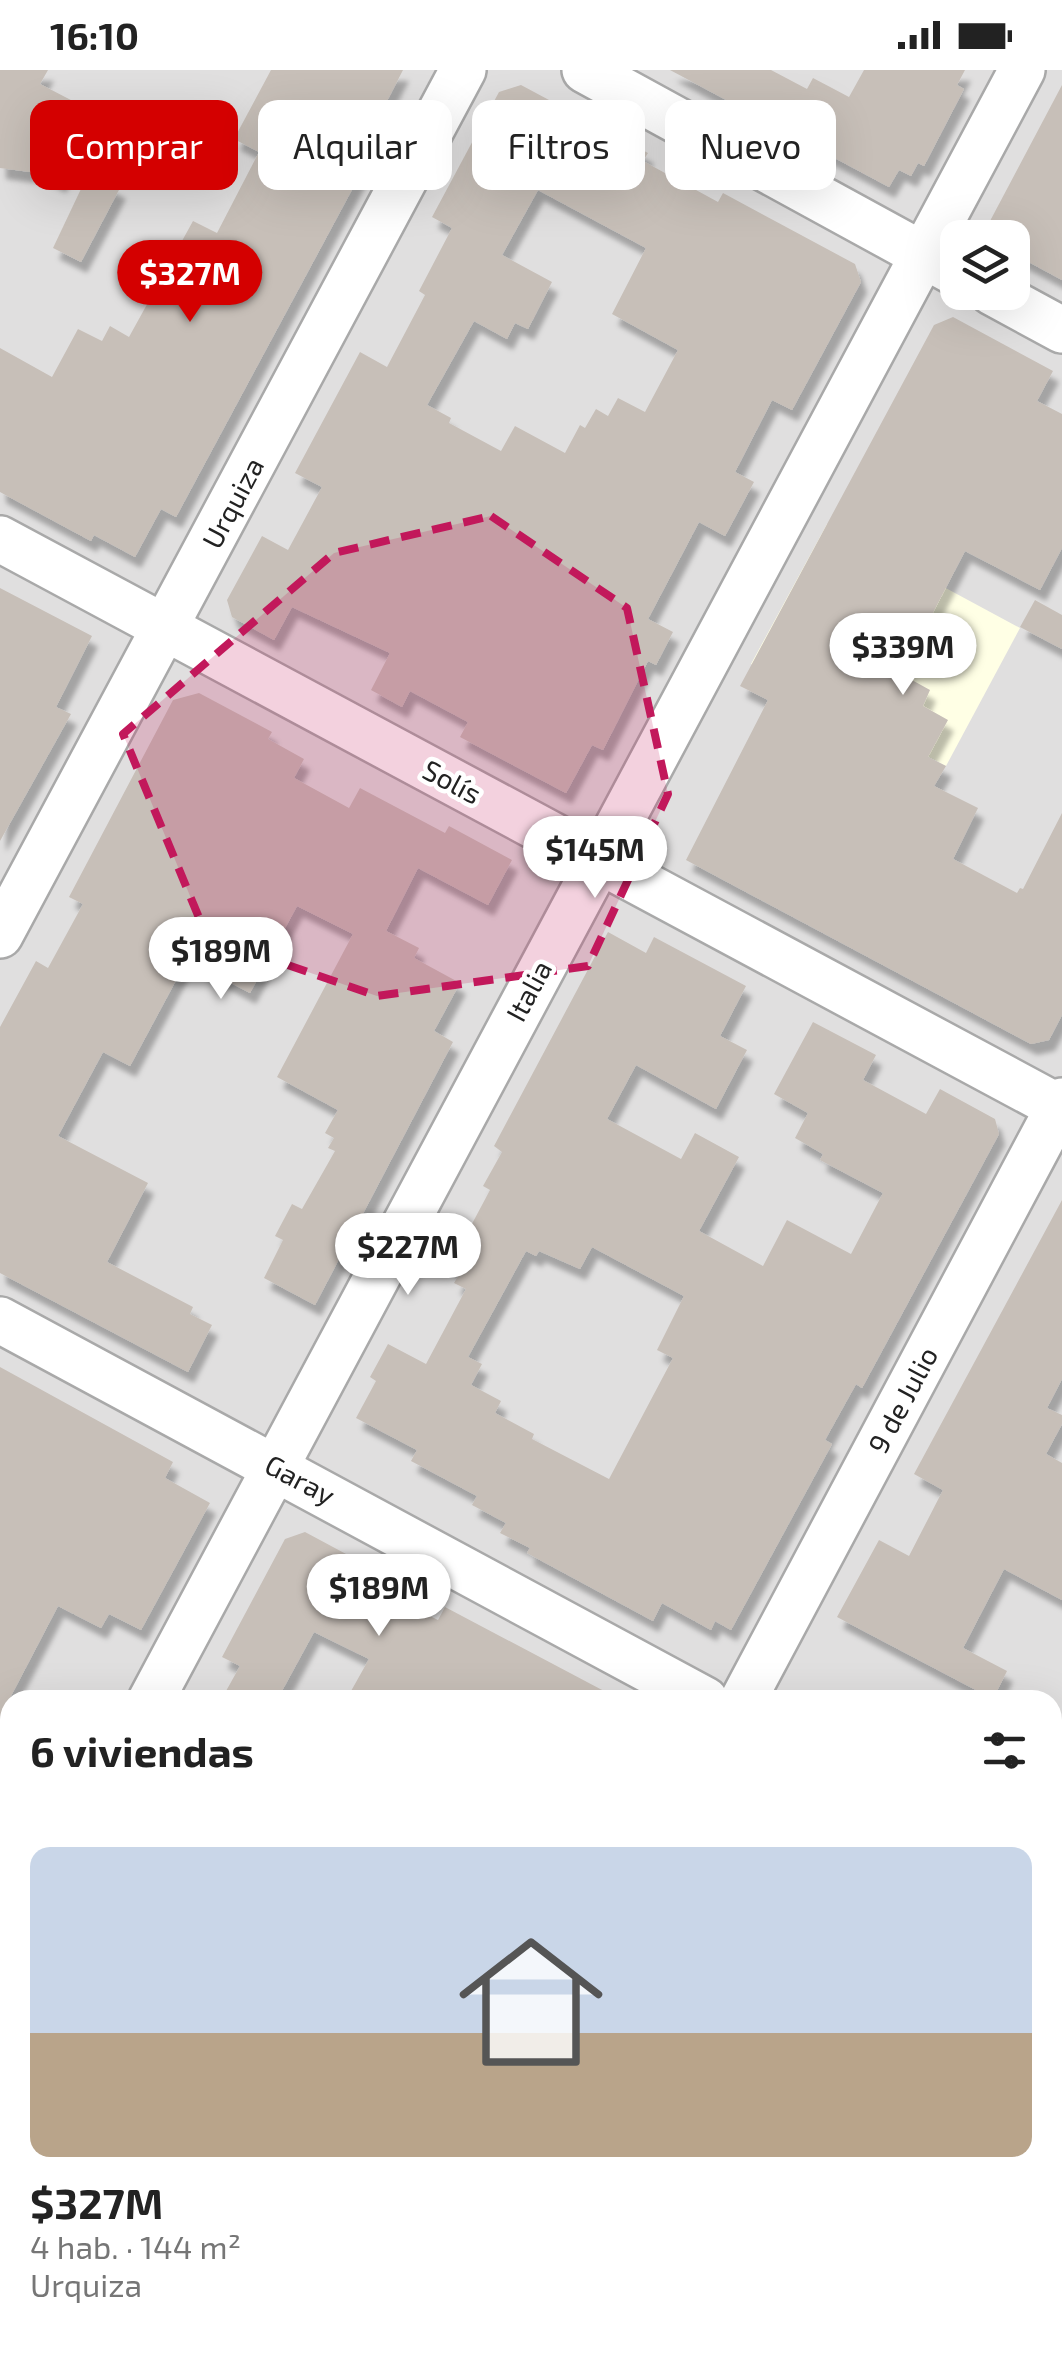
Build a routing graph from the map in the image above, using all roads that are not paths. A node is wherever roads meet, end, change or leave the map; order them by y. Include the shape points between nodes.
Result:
1 (463, 70) edge
2 (585, 70) edge
3 (1022, 70) edge
4 (959, 220) edge
5 (940, 265) edge
6 (1025, 310) edge
7 (1062, 330) edge
8 (0, 539) edge
9 (166, 629) junction
10 (598, 860) junction
11 (0, 936) edge
12 (1061, 1106) edge
13 (0, 1320) edge
14 (276, 1467) junction
15 (156, 1690) edge
16 (687, 1690) edge
17 (749, 1690) edge

1 - 9 street, Urquiza
2 - 5 street
3 - 4 street, Italia
5 - 10 street, Italia
6 - 7 street
8 - 9 street, Solís
9 - 10 street, Solís
9 - 11 street, Urquiza
10 - 12 street, Solís
10 - 14 street, Italia
12 - 17 street, 9 de Julio
13 - 14 street, Garay
14 - 15 street, Italia
14 - 16 street, Garay

